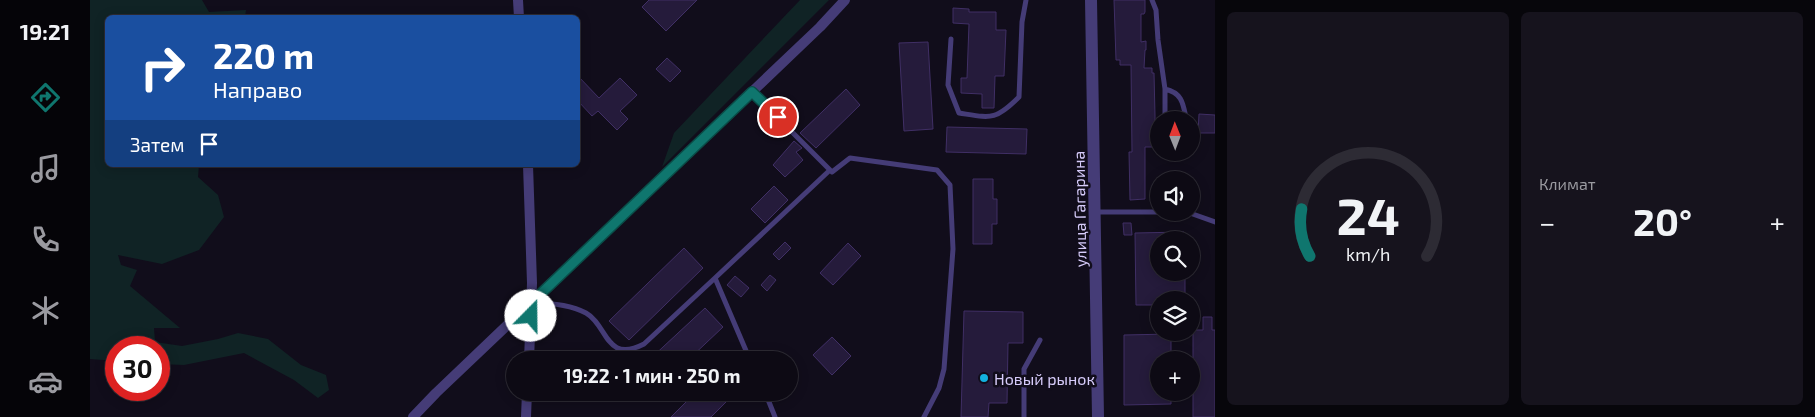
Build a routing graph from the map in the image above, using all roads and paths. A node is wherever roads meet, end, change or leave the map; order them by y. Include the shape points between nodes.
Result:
1 (518, 0) edge
2 (846, 0) edge
3 (1026, 0) edge
4 (1091, 0) edge
5 (1152, 0) edge
6 (519, 15) edge
7 (951, 39) dead end
8 (1165, 89) junction
9 (752, 92) junction
10 (1165, 111) edge
11 (1185, 111) edge
12 (528, 167) edge
13 (830, 170) junction
14 (1096, 212) junction
15 (1150, 212) edge
16 (1200, 217) edge
17 (1215, 222) edge
18 (714, 278) junction
19 (531, 303) junction
20 (1040, 340) dead end
21 (529, 351) edge
22 (746, 351) edge
23 (527, 401) edge
24 (769, 401) edge
25 (413, 417) edge
26 (526, 417) edge
27 (775, 417) edge
28 (924, 417) edge
29 (1024, 417) edge
30 (1098, 417) edge

1 - 6 street
2 - 9 street
3 - 7 lane via 1019,97 1005,111 988,118 959,113 948,85
4 - 14 street, улица Гагарина
5 - 8 lane via 1156,10
8 - 10 lane
8 - 11 lane via 1182,98
9 - 13 lane
9 - 19 street
12 - 19 street
13 - 18 lane
13 - 28 lane via 832,172 850,158 937,170 950,185 953,249 947,349 939,388
14 - 15 lane
14 - 30 street, улица Гагарина
16 - 17 lane
18 - 19 lane via 644,344 631,350 612,344 585,312 548,303
18 - 22 lane
19 - 21 street
19 - 25 street
20 - 29 lane via 1024,369
23 - 26 street
24 - 27 lane

